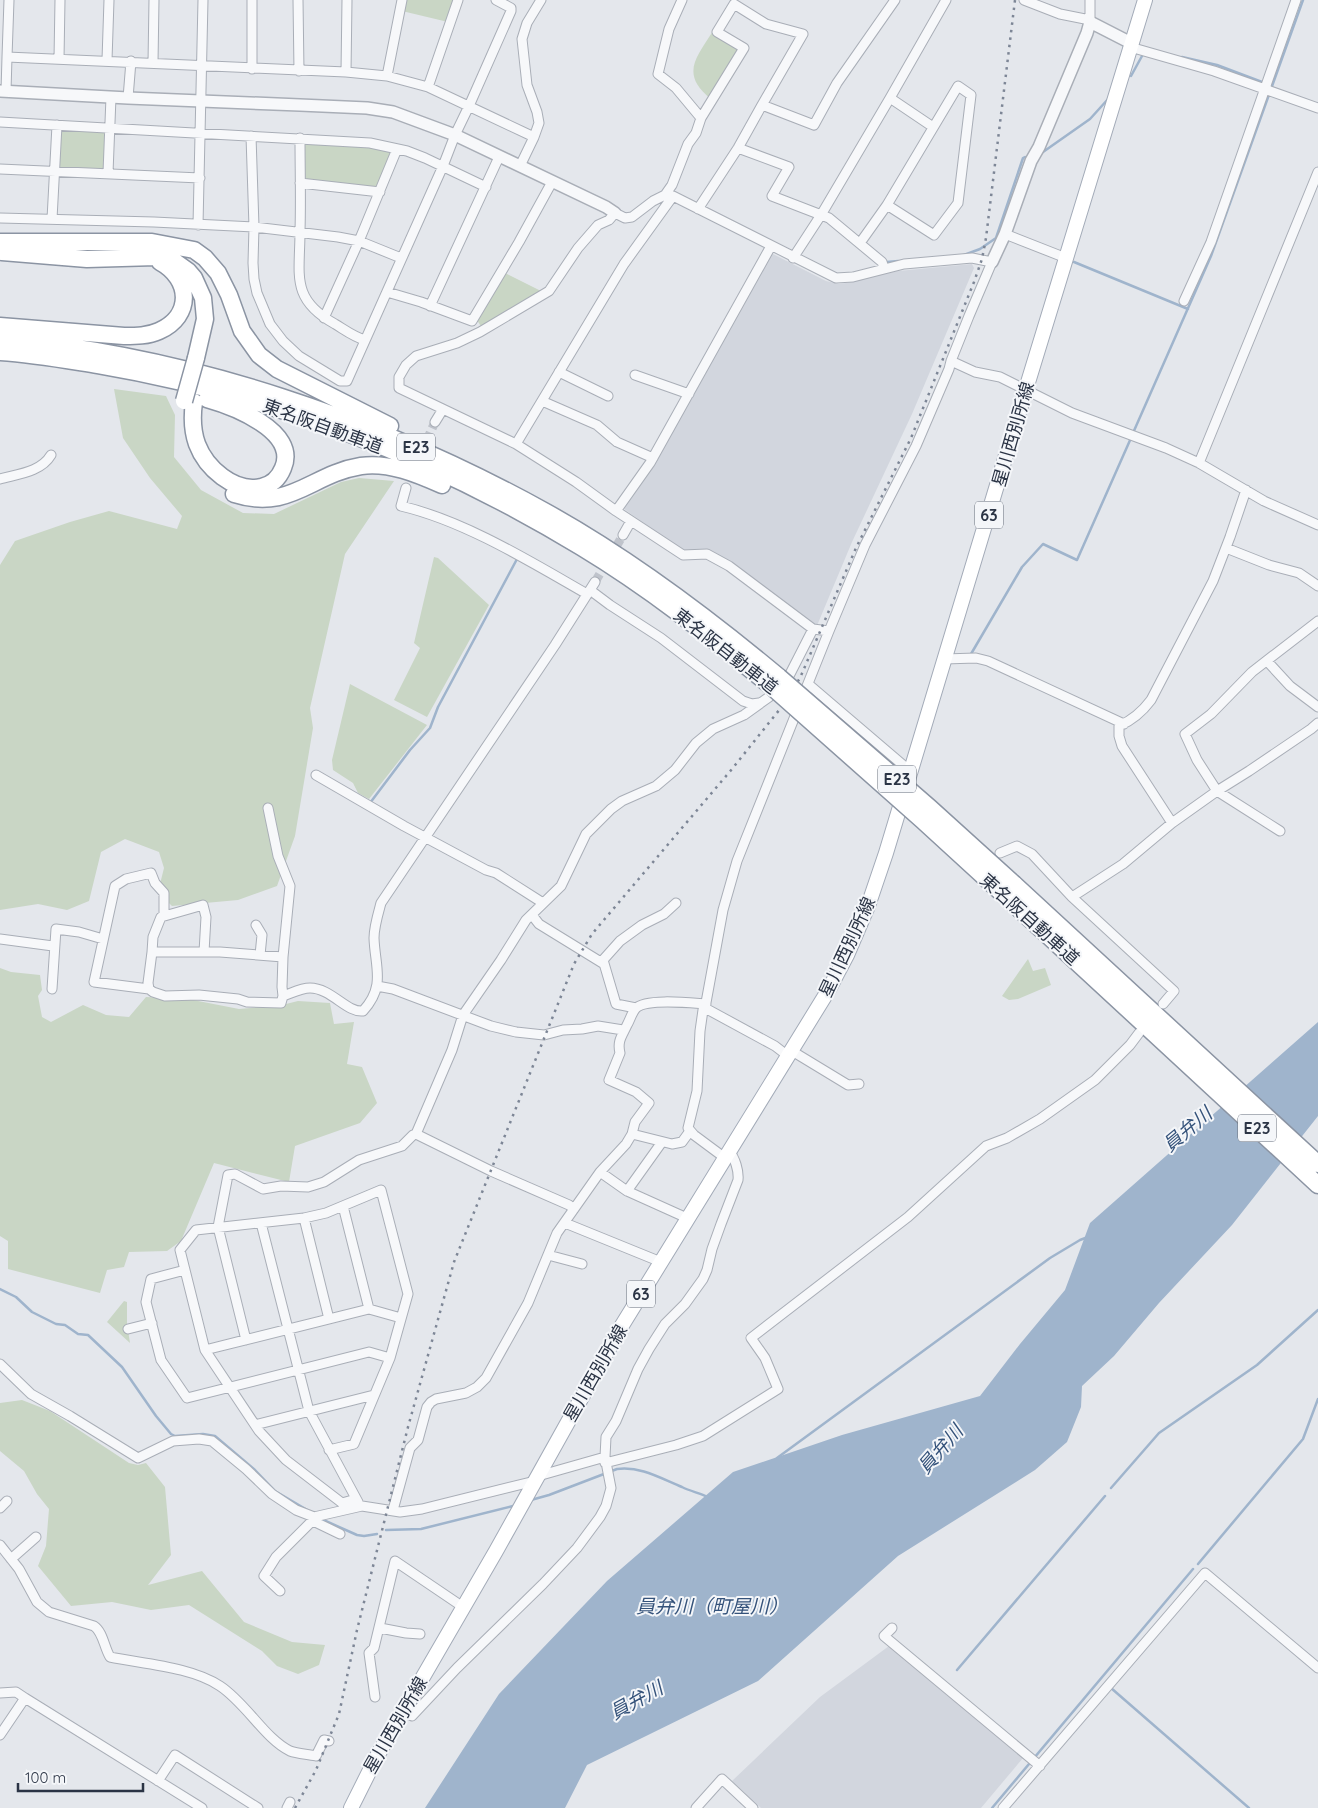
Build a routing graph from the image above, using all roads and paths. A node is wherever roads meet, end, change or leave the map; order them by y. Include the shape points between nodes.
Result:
1 (9, 0) edge
2 (60, 0) edge
3 (109, 0) edge
4 (154, 0) edge
5 (203, 0) edge
6 (252, 0) edge
7 (298, 0) edge
8 (347, 0) edge
9 (402, 0) edge
10 (458, 0) edge
11 (496, 0) edge
12 (540, 0) edge
13 (682, 0) edge
14 (896, 0) edge
15 (946, 0) edge
16 (1024, 0) edge
17 (1090, 0) edge
18 (1145, 0) edge
19 (1296, 0) edge
20 (1090, 21) junction
21 (4, 25) edge
22 (1131, 45) junction
23 (8, 57) junction
24 (59, 58) junction
25 (107, 60) junction
26 (131, 61) junction
27 (153, 63) junction
28 (202, 67) junction
29 (252, 69) junction
30 (300, 71) junction
31 (346, 72) junction
32 (387, 76) junction
33 (428, 87) junction
34 (1265, 90) junction
35 (3, 91) edge
36 (111, 97) junction
37 (128, 98) junction
38 (890, 98) junction
39 (200, 101) junction
40 (762, 105) junction
41 (469, 106) junction
42 (1318, 108) edge
43 (701, 118) junction
44 (0, 122) edge
45 (57, 125) junction
46 (109, 127) junction
47 (933, 127) junction
48 (199, 132) junction
49 (455, 134) junction
50 (251, 136) junction
51 (534, 137) junction
52 (300, 138) junction
53 (397, 148) junction
54 (738, 148) junction
55 (500, 157) junction
56 (443, 166) junction
57 (520, 166) junction
58 (0, 169) edge
59 (54, 170) junction
60 (1318, 172) edge
61 (108, 173) junction
62 (200, 178) junction
63 (552, 182) junction
64 (300, 183) junction
65 (486, 187) junction
66 (380, 192) junction
67 (669, 196) junction
68 (887, 205) junction
69 (698, 209) junction
70 (615, 213) junction
71 (820, 215) junction
72 (0, 218) edge
73 (52, 219) junction
74 (198, 225) junction
75 (254, 227) junction
76 (300, 232) junction
77 (1005, 234) junction
78 (0, 236) edge
79 (359, 241) junction
80 (0, 242) edge
81 (152, 242) junction
82 (860, 244) junction
83 (771, 246) junction
84 (68, 250) junction
85 (0, 252) edge
86 (143, 258) junction
87 (402, 258) junction
88 (793, 258) junction
89 (1066, 258) junction
90 (0, 259) edge
91 (992, 262) junction
92 (884, 268) junction
93 (388, 292) junction
94 (1184, 301) dead end
95 (430, 306) junction
96 (324, 318) junction
97 (472, 321) junction
98 (0, 326) edge
99 (480, 332) junction
100 (0, 339) edge
101 (365, 340) junction
102 (0, 352) edge
103 (0, 357) edge
104 (200, 359) junction
105 (951, 361) junction
106 (559, 372) junction
107 (635, 375) dead end
108 (1026, 389) junction
109 (689, 394) junction
110 (608, 396) dead end
111 (542, 401) junction
112 (189, 402) junction
113 (443, 409) junction
114 (435, 422) tunnel mouth
115 (516, 444) junction
116 (51, 455) dead end
117 (653, 458) junction
118 (1199, 464) junction
119 (0, 479) edge
120 (406, 488) dead end
121 (1246, 490) junction
122 (616, 511) junction
123 (545, 518) junction
124 (631, 521) junction
125 (1318, 524) edge
126 (623, 535) tunnel mouth
127 (1226, 548) junction
128 (595, 582) tunnel mouth
129 (1318, 586) edge
130 (588, 592) junction
131 (1318, 621) edge
132 (813, 629) junction
133 (829, 631) junction
134 (944, 660) junction
135 (1267, 661) junction
136 (808, 684) junction
137 (759, 703) junction
138 (1318, 707) edge
139 (1318, 723) edge
140 (1124, 724) junction
141 (910, 771) junction
142 (316, 775) dead end
143 (1217, 790) junction
144 (268, 808) dead end
145 (1172, 823) junction
146 (1280, 831) dead end
147 (425, 838) junction
148 (1000, 853) dead end
149 (1072, 898) junction
150 (543, 903) junction
151 (676, 903) dead end
152 (532, 915) junction
153 (164, 916) junction
154 (256, 925) dead end
155 (0, 939) edge
156 (103, 939) junction
157 (53, 946) junction
158 (152, 952) junction
159 (204, 952) junction
160 (260, 955) junction
161 (284, 957) junction
162 (604, 964) junction
163 (377, 986) junction
164 (149, 988) junction
165 (52, 989) dead end
166 (284, 996) junction
167 (1163, 1004) dead end
168 (705, 1006) junction
169 (636, 1008) junction
170 (463, 1015) junction
171 (623, 1030) junction
172 (1139, 1033) dead end
173 (790, 1053) junction
174 (1201, 1066) junction
175 (859, 1084) dead end
176 (690, 1131) junction
177 (416, 1134) junction
178 (632, 1134) junction
179 (662, 1142) junction
180 (727, 1154) junction
181 (1318, 1164) edge
182 (600, 1172) junction
183 (1318, 1185) edge
184 (627, 1191) junction
185 (343, 1206) junction
186 (574, 1209) junction
187 (304, 1218) junction
188 (687, 1218) junction
189 (565, 1222) junction
190 (261, 1223) junction
191 (218, 1228) junction
192 (548, 1255) junction
193 (661, 1262) junction
194 (582, 1264) dead end
195 (184, 1270) junction
196 (369, 1309) junction
197 (401, 1318) junction
198 (329, 1319) junction
199 (152, 1323) junction
200 (128, 1329) dead end
201 (288, 1329) junction
202 (246, 1340) junction
203 (205, 1350) junction
204 (390, 1358) junction
205 (0, 1364) edge
206 (298, 1370) junction
207 (230, 1388) junction
208 (374, 1395) junction
209 (309, 1412) junction
210 (255, 1425) junction
211 (330, 1450) junction
212 (606, 1466) junction
213 (536, 1479) junction
214 (8, 1501) dead end
215 (359, 1502) junction
216 (0, 1508) edge
217 (393, 1510) junction
218 (315, 1517) junction
219 (340, 1534) dead end
220 (36, 1537) dead end
221 (0, 1544) edge
222 (11, 1559) junction
223 (280, 1591) dead end
224 (464, 1606) junction
225 (380, 1628) junction
226 (892, 1628) dead end
227 (420, 1634) dead end
228 (1318, 1668) edge
229 (0, 1693) edge
230 (375, 1697) dead end
231 (24, 1698) junction
232 (403, 1712) junction
233 (0, 1735) edge
234 (329, 1741) dead end
235 (1035, 1762) junction
236 (158, 1781) junction
237 (202, 1808) edge
238 (258, 1808) edge
239 (351, 1808) edge
240 (696, 1808) edge
241 (753, 1808) edge
242 (1003, 1808) edge

1 - 21 street
2 - 24 street
3 - 25 street
4 - 27 street
5 - 28 street
6 - 29 street
7 - 30 street
8 - 31 street
9 - 32 street
10 - 33 street
11 - 41 street via 511,11
12 - 51 street via 522,39 527,85 539,123
13 - 43 street via 669,29 658,74 676,88
14 - 40 street via 837,83 814,125
15 - 38 street
16 - 20 street
17 - 20 street
18 - 22 main road, 星川西別所線 / 63
19 - 34 street
20 - 22 street
20 - 77 street via 1031,160
21 - 23 street
22 - 34 street
22 - 89 main road, 星川西別所線 / 63
23 - 24 street
23 - 35 street
24 - 25 street
25 - 26 street
26 - 27 street
26 - 37 street
27 - 28 street
28 - 29 street
28 - 39 street
29 - 30 street
30 - 31 street
31 - 32 street
32 - 33 street
33 - 41 street
34 - 42 street
34 - 94 street via 1211,242
35 - 36 street
36 - 37 street
36 - 46 street
37 - 39 street
38 - 47 street
38 - 71 street
39 - 48 street
39 - 49 street via 367,108 394,112
40 - 43 street via 803,34 766,24 734,4 717,32 744,48
40 - 54 street
41 - 49 street
41 - 51 street
43 - 67 street
44 - 45 street
45 - 46 street
45 - 59 street
46 - 48 street
46 - 61 street
47 - 68 street
47 - 68 street via 958,86 971,95 958,203 934,235
48 - 50 street
48 - 62 street
49 - 55 street
49 - 56 street
50 - 52 street
50 - 75 street
51 - 57 street
52 - 53 street via 370,142
52 - 64 street
53 - 56 street
53 - 66 street
54 - 69 street
54 - 71 street via 789,167 772,196
55 - 57 street
55 - 65 street
56 - 65 street
56 - 87 street
57 - 63 street
58 - 59 street
59 - 61 street
59 - 73 street
60 - 118 street
61 - 62 street
62 - 74 street
63 - 70 street
63 - 97 street
64 - 66 street
64 - 76 street
65 - 95 street
66 - 79 street
67 - 69 street
67 - 70 street via 652,201 632,217 625,218
67 - 106 street
68 - 82 street
69 - 83 street
70 - 99 street via 598,225 578,248 549,291
71 - 82 street via 829,218
71 - 88 street
72 - 73 street
73 - 74 street
74 - 75 street
75 - 76 street
75 - 101 street via 253,263 257,293 270,324 283,341 299,356 347,382
76 - 79 street
76 - 96 street via 300,286 307,302
77 - 89 street
77 - 91 street
78 - 84 highway
79 - 87 street
79 - 96 street
80 - 84 highway
81 - 84 highway
81 - 104 highway via 184,255 198,267 208,283 214,317 211,337
81 - 123 highway via 194,250 205,258 218,273 249,343 277,369 498,482
82 - 92 street via 882,262
83 - 88 street
83 - 109 street
84 - 85 highway
84 - 86 highway
84 - 90 highway
86 - 98 highway via 168,267 180,280 184,294 182,309 174,321 158,331 124,336
86 - 104 highway via 174,260 194,278 205,308
87 - 93 street
88 - 92 street via 836,278
89 - 108 main road, 星川西別所線 / 63
91 - 92 street via 972,258
91 - 105 street
93 - 95 street
93 - 101 street
95 - 97 street
96 - 101 street
97 - 99 street
99 - 113 street via 416,356 400,376 399,388
100 - 123 highway, 東名阪自動車道 / E23 via 72,348 170,367 302,404 411,445 461,468
102 - 123 highway, 東名阪自動車道 / E23 via 168,379 290,412 398,453
103 - 112 highway via 178,390 232,408 259,421 276,435 285,455 278,477 267,485 252,488 234,483 216,472 197,445
104 - 112 highway
105 - 108 street
105 - 133 street via 916,446 865,545
106 - 110 street
106 - 111 street
107 - 109 street
108 - 118 street via 1072,413 1166,448
108 - 134 main road, 星川西別所線 / 63
109 - 117 street
111 - 115 street
111 - 117 street via 597,425 617,442
112 - 123 highway via 184,431 194,461 216,485 235,494 264,500 281,498 341,471 383,466 419,475 482,502
113 - 114 street
113 - 115 street
115 - 122 street
116 - 119 street via 47,462 35,469
117 - 122 street
118 - 121 street
120 - 130 street via 397,505 424,511 486,539
121 - 125 street via 1264,502
121 - 127 street
122 - 124 street
123 - 174 highway, 東名阪自動車道 / E23, bridge via 776,682 922,820 1009,889
124 - 126 street
124 - 132 street via 683,555 707,554 729,566
127 - 129 street via 1299,573
127 - 140 street via 1213,581 1151,700 1142,713
128 - 130 street
130 - 137 street via 661,638 742,701
130 - 147 street
131 - 135 street
132 - 133 street
132 - 137 street via 790,674
133 - 136 street
134 - 140 street via 976,658 988,661
134 - 141 main road, 星川西別所線 / 63
135 - 138 street via 1290,686
135 - 143 street via 1211,714 1184,734
136 - 141 street
136 - 168 street via 737,861 723,910
137 - 150 street via 744,715 705,735 675,770 656,786 610,809 586,834 561,886
139 - 143 street
140 - 145 street via 1119,726 1122,746
141 - 173 main road, 星川西別所線 / 63 via 868,906 847,955
142 - 147 street
143 - 145 street
143 - 146 street
144 - 161 street via 278,856 290,886
145 - 149 street via 1123,864
147 - 150 street via 496,873
147 - 163 street via 381,903 374,936
148 - 149 street via 1017,846 1032,854
149 - 167 street via 1174,991
150 - 152 street
151 - 162 street via 620,941 603,960
152 - 162 street via 539,924
152 - 170 street
153 - 156 street via 164,893 151,873 126,879 115,886
153 - 158 street via 158,921
153 - 159 street via 203,905 206,917
154 - 160 street via 262,935
155 - 157 street
156 - 157 street via 56,929
156 - 164 street via 94,982
157 - 165 street
158 - 159 street
158 - 164 street
159 - 160 street
160 - 161 street
161 - 166 street
162 - 169 street via 616,1004
163 - 166 street via 374,997 363,1011 358,1012 326,992 311,988
163 - 170 street
164 - 166 street via 165,996 199,995 253,1002 282,1003
168 - 169 street via 663,1002
168 - 173 street
168 - 176 street
169 - 171 street
170 - 171 street via 499,1028 533,1035 598,1026
170 - 177 street
171 - 178 street via 618,1044 620,1053 609,1080 636,1092 649,1103 635,1122
172 - 212 street via 1095,1080 1040,1119 986,1146 908,1216 751,1338 765,1358 778,1389 703,1436
173 - 175 street via 848,1085
173 - 180 main road, 星川西別所線 / 63
174 - 181 highway, 東名阪自動車道 / E23
174 - 183 highway, 東名阪自動車道 / E23
176 - 179 street via 682,1142
176 - 180 street
177 - 186 street
177 - 191 street via 402,1146 359,1160 324,1182 308,1187 263,1189 230,1174 226,1178
178 - 179 street
178 - 182 street
179 - 184 street
180 - 188 main road, 星川西別所線 / 63
180 - 212 street via 733,1156 739,1175 707,1270 685,1304 665,1324 638,1368 606,1437
182 - 184 street
182 - 186 street
184 - 188 street
185 - 187 street
185 - 196 street
185 - 197 street via 381,1190 408,1294
186 - 189 street
187 - 190 street
187 - 198 street
188 - 193 main road, 星川西別所線 / 63
189 - 192 street
189 - 193 street
190 - 191 street
190 - 201 street
191 - 195 street via 196,1230 180,1250
191 - 202 street
192 - 194 street
192 - 217 street via 528,1303 486,1378 466,1393 436,1399 427,1407 418,1440 410,1448
193 - 213 main road, 星川西別所線 / 63
195 - 199 street via 151,1279 146,1302
195 - 203 street
196 - 197 street
196 - 198 street
197 - 204 street
198 - 201 street
199 - 200 street
199 - 207 street via 162,1360 187,1398
201 - 202 street
201 - 206 street
202 - 203 street
203 - 207 street
204 - 206 street via 369,1352
204 - 208 street
205 - 218 street via 31,1394 138,1458 173,1440 212,1441 272,1494 296,1510
206 - 207 street
206 - 209 street
207 - 210 street
208 - 209 street
208 - 211 street via 354,1444
209 - 210 street
209 - 211 street
210 - 215 street via 286,1460 329,1494 342,1503
211 - 215 street
212 - 213 street
212 - 232 street via 611,1488 606,1506 577,1548 412,1716
213 - 217 street via 422,1509
213 - 224 main road, 星川西別所線 / 63
214 - 216 street
215 - 217 street
215 - 218 street
218 - 219 street
218 - 223 street via 276,1557 264,1576
220 - 222 street
221 - 222 street
222 - 234 street via 37,1602 49,1612 94,1626 99,1630 110,1657 198,1674 220,1686 243,1705 278,1744 292,1752 316,1756 324,1740
224 - 225 street via 395,1561
224 - 232 main road, 星川西別所線 / 63
225 - 227 street
225 - 230 street via 374,1648 369,1653
226 - 235 street via 884,1636
228 - 235 street via 1204,1572 1105,1690
229 - 231 street via 16,1692
231 - 233 street
231 - 236 street
232 - 239 main road, 星川西別所線 / 63
235 - 242 street
236 - 237 street
236 - 238 street via 175,1755
240 - 241 street via 722,1779

